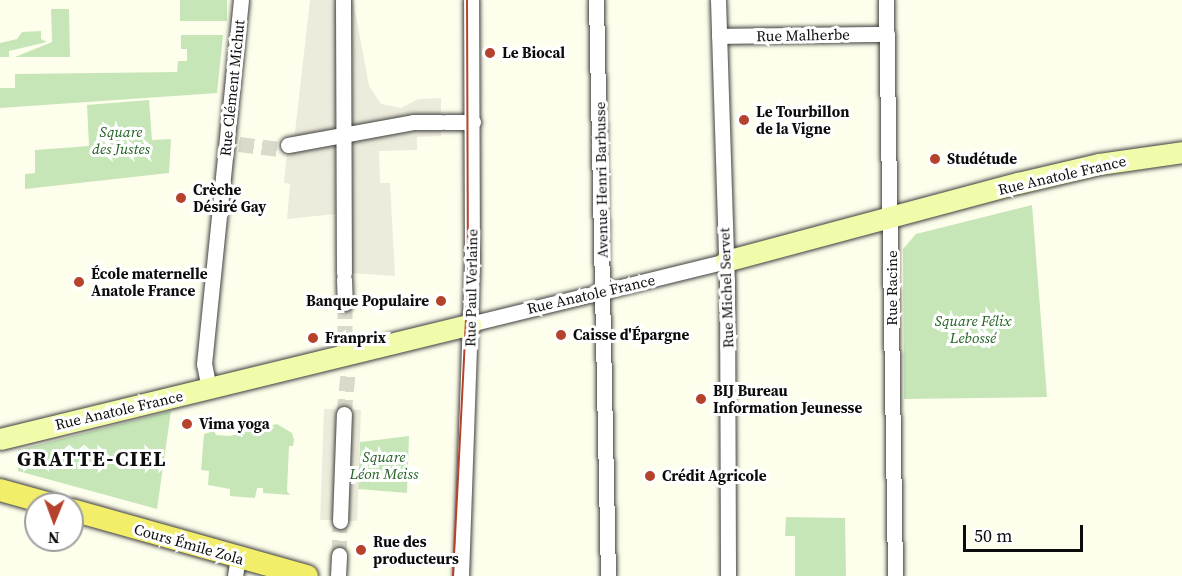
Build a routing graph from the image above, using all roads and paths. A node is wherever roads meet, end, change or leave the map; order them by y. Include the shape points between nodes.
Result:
1 (241, 0) edge
2 (343, 0) edge
3 (471, 0) edge
4 (596, 0) edge
5 (718, 0) edge
6 (886, 0) edge
7 (887, 34) junction
8 (719, 36) junction
9 (473, 122) junction
10 (345, 134) junction
11 (288, 145) tunnel mouth
12 (1182, 152) edge
13 (891, 220) junction
14 (726, 261) junction
15 (603, 291) junction
16 (345, 303) tunnel mouth
17 (470, 324) junction
18 (209, 389) junction
19 (344, 414) tunnel mouth
20 (0, 439) edge
21 (0, 490) edge
22 (24, 497) edge
23 (84, 514) edge
24 (340, 520) tunnel mouth
25 (339, 555) tunnel mouth
26 (236, 567) edge
27 (307, 576) edge
28 (338, 576) edge
29 (461, 576) edge
30 (608, 576) edge
31 (728, 576) edge
32 (895, 576) edge

1 - 18 street, Rue Clément Michut via 204,364
2 - 10 street
3 - 9 street, Rue Paul Verlaine
4 - 15 street, Avenue Henri Barbusse
5 - 8 street, Rue Michel Servet
6 - 7 street, Rue Racine
7 - 8 street, Rue Malherbe
7 - 13 street, Rue Racine
8 - 14 street, Rue Michel Servet
9 - 10 street via 413,122
9 - 17 street, Rue Paul Verlaine
10 - 11 street
10 - 16 street
12 - 13 street, Rue Anatole France via 1099,164
13 - 14 street, Rue Anatole France
13 - 32 street, Rue Racine
14 - 15 street, Rue Anatole France
14 - 31 street, Rue Michel Servet
15 - 17 street, Rue Anatole France
15 - 30 street, Avenue Henri Barbusse
17 - 18 street, Rue Anatole France
17 - 29 street, Rue Paul Verlaine
18 - 20 street, Rue Anatole France
19 - 24 street
21 - 22 main road
23 - 26 main road, Cours Émile Zola
25 - 28 street
26 - 27 main road, Cours Émile Zola

